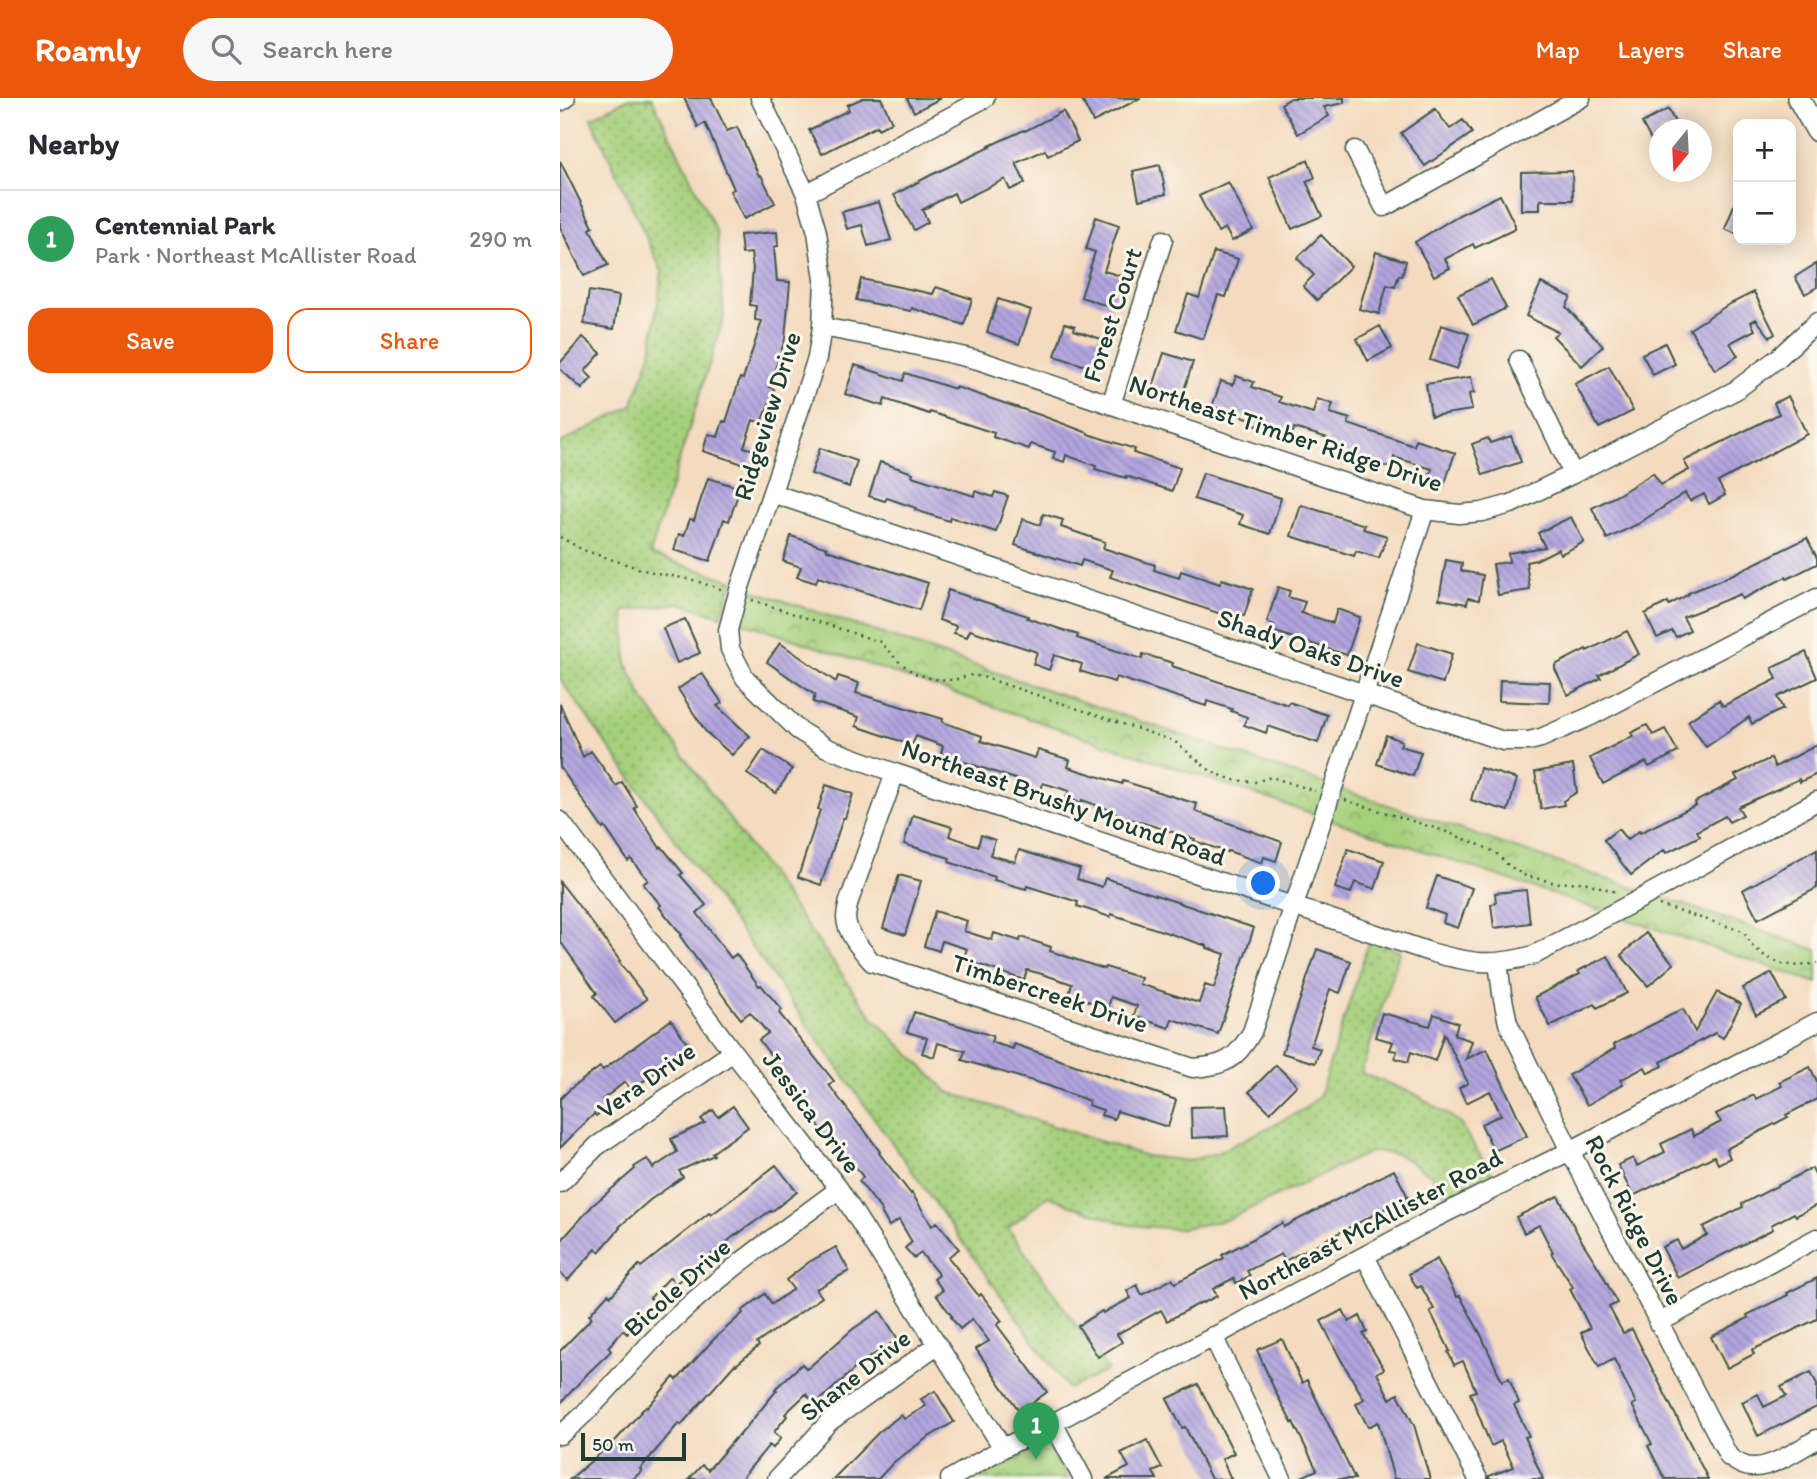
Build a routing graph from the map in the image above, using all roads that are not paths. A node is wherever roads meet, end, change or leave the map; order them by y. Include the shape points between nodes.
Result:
1 (760, 98) edge
2 (985, 98) edge
3 (1581, 98) edge
4 (1798, 98) edge
5 (1817, 131) edge
6 (1355, 150) dead end
7 (806, 194) junction
8 (1163, 240) dead end
9 (1817, 322) edge
10 (822, 327) junction
11 (1518, 360) dead end
12 (1111, 405) junction
13 (1573, 474) junction
14 (772, 493) junction
15 (1425, 510) junction
16 (1817, 598) edge
17 (1364, 694) junction
18 (768, 701) joint
19 (895, 773) junction
20 (1817, 801) edge
21 (560, 821) edge
22 (1294, 906) junction
23 (1499, 962) junction
24 (1817, 1022) edge
25 (733, 1052) junction
26 (1570, 1151) junction
27 (560, 1182) edge
28 (839, 1189) junction
29 (1817, 1238) edge
30 (1365, 1256) junction
31 (1658, 1323) junction
32 (1213, 1336) junction
33 (937, 1345) junction
34 (1053, 1423) junction
35 (560, 1436) edge
36 (1817, 1440) edge
37 (1003, 1448) junction
38 (777, 1479) edge
39 (950, 1479) edge
40 (1083, 1479) edge
41 (1282, 1479) edge
42 (1478, 1479) edge

1 - 7 street, Ridgeview Drive
2 - 7 street
3 - 6 street via 1384,207
4 - 5 main road
7 - 10 street, Ridgeview Drive via 824,279
8 - 12 street, Forest Court
9 - 13 street, Northeast Timber Ridge Drive via 1736,390
10 - 12 street, Northeast Timber Ridge Drive via 978,360
10 - 14 street, Ridgeview Drive via 817,358
11 - 13 street
12 - 15 street, Northeast Timber Ridge Drive
13 - 15 street, Northeast Timber Ridge Drive via 1511,504 1482,512
14 - 17 street, Shady Oaks Drive
14 - 18 street, Ridgeview Drive via 728,631 730,649 745,678
15 - 17 street
16 - 17 street, Shady Oaks Drive via 1591,716 1529,741 1503,741
17 - 22 street
18 - 19 street, Northeast Brushy Mound Road via 827,748
19 - 22 street, Northeast Brushy Mound Road
19 - 22 street, Timbercreek Drive via 846,917 858,946 872,962 1193,1068 1213,1067 1231,1059 1252,1032
20 - 23 street, Northeast Brushy Mound Road via 1550,947
21 - 25 street, Jessica Drive
22 - 23 street, Northeast Brushy Mound Road via 1459,960
23 - 26 street, Rock Ridge Drive via 1508,1023
24 - 26 street, Northeast McAllister Road
25 - 27 street, Vera Drive via 597,1146
25 - 28 street, Jessica Drive
26 - 30 street, Northeast McAllister Road
26 - 31 street, Rock Ridge Drive
28 - 33 street, Jessica Drive
28 - 35 street, Bicole Drive via 719,1279
29 - 31 street
30 - 32 street, Northeast McAllister Road
30 - 42 street
31 - 36 street, Rock Ridge Drive via 1729,1457 1754,1468
32 - 34 street, Northeast McAllister Road
32 - 41 street
33 - 37 street, Jessica Drive
33 - 38 street, Shane Drive via 829,1422
34 - 37 street, Northeast McAllister Road
34 - 40 street
37 - 39 street, Northeast McAllister Road

